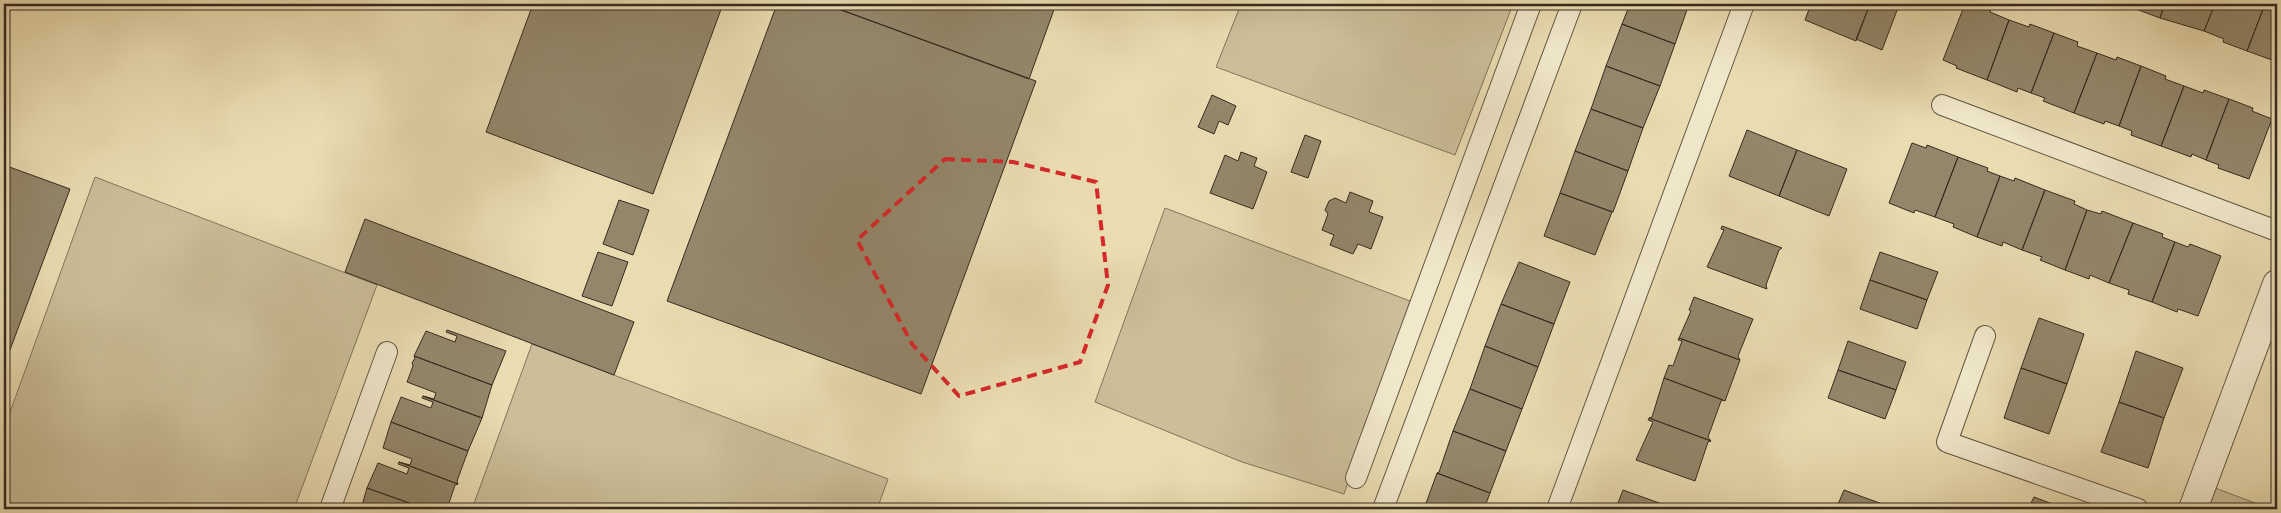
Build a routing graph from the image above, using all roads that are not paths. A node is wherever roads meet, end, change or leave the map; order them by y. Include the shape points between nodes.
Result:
1 (1530, 4) edge
2 (1572, 4) edge
3 (1744, 4) edge
4 (1942, 105) dead end
5 (2277, 231) edge
6 (2277, 284) edge
7 (1985, 336) dead end
8 (387, 352) dead end
9 (1356, 478) dead end
10 (330, 509) edge
11 (1383, 509) edge
12 (1557, 509) edge
13 (2138, 509) edge
14 (2193, 509) edge

1 - 9 lane
2 - 11 lane
3 - 12 lane
4 - 5 lane
6 - 14 street
7 - 13 lane via 1947,442
8 - 10 lane

